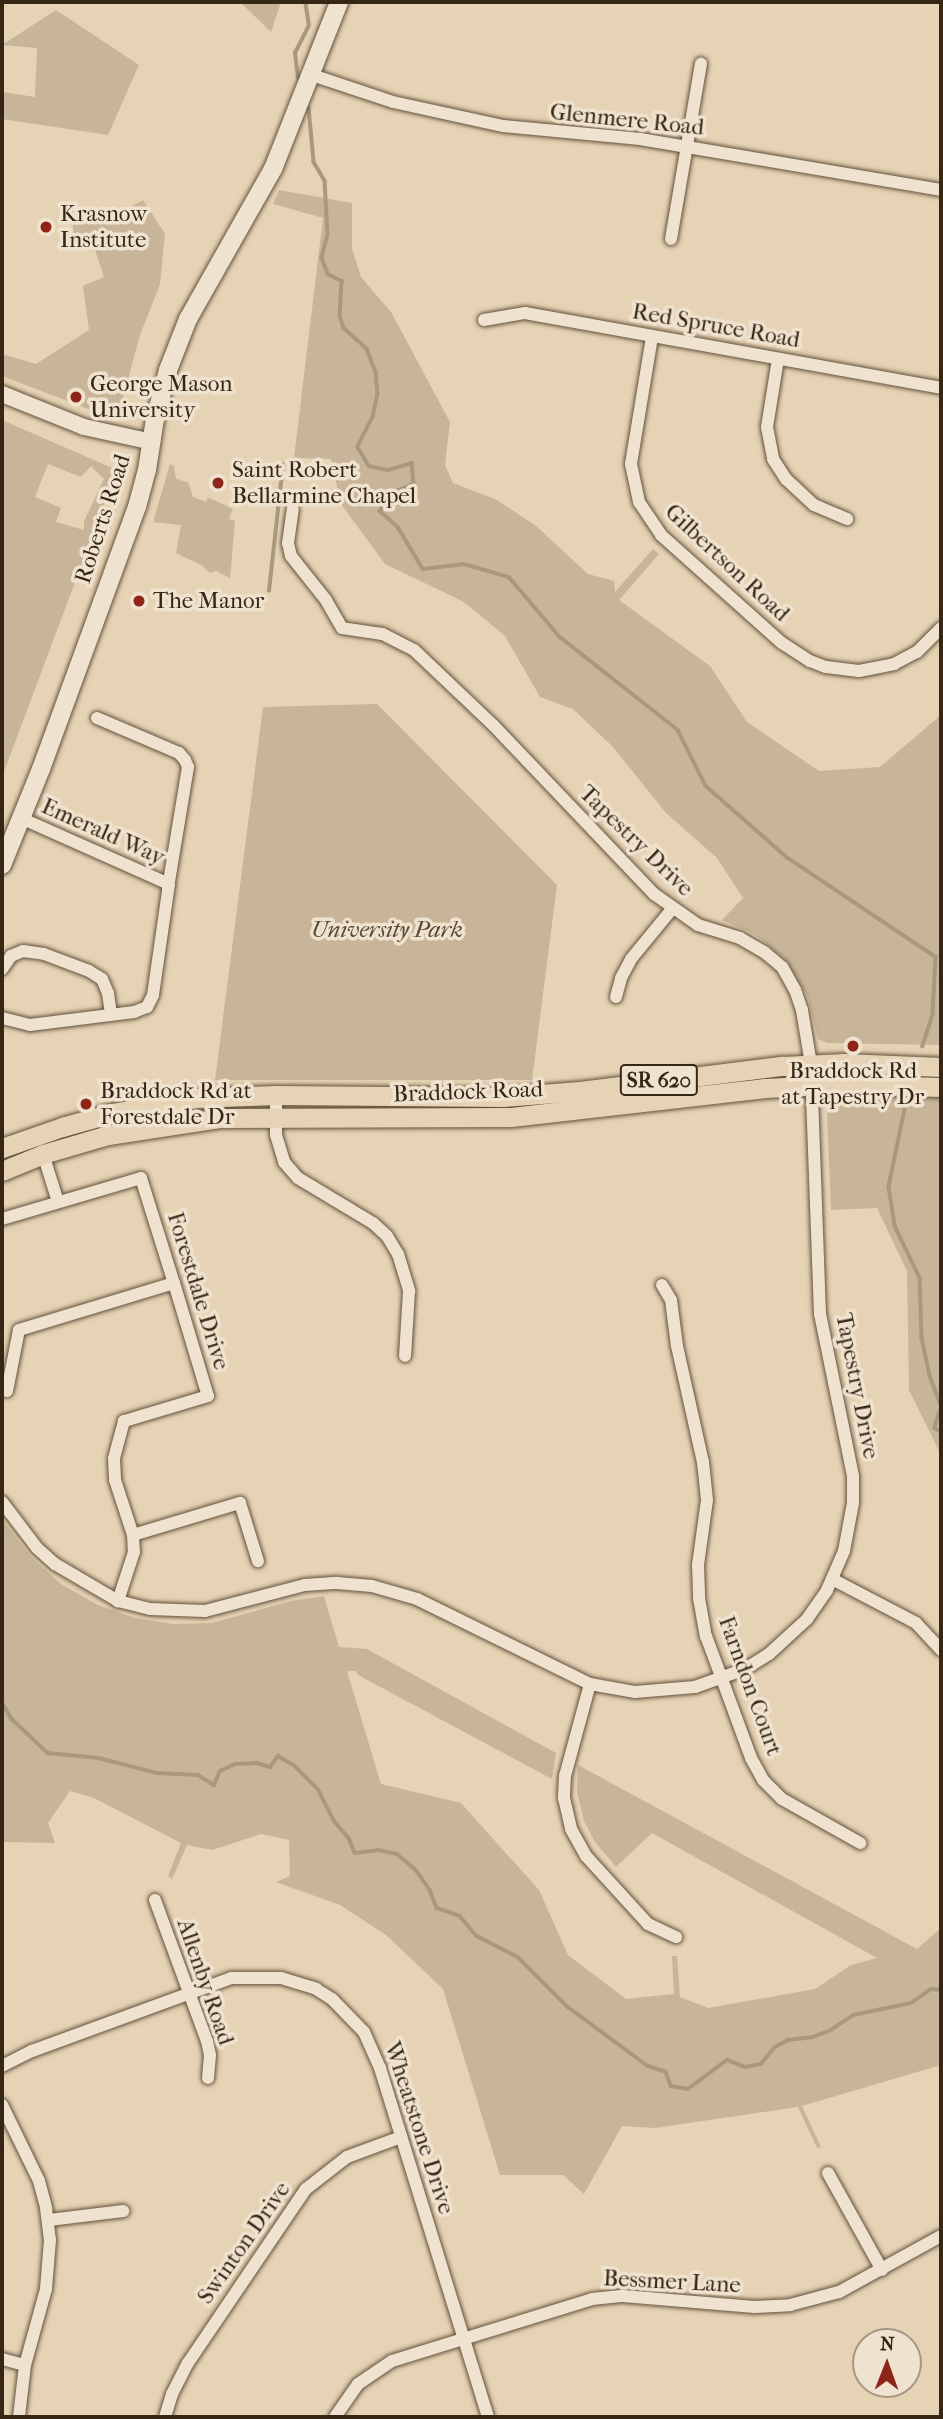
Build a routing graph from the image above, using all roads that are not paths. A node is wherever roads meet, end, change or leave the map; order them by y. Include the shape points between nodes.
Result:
1 (339, 2) edge
2 (701, 64) dead end
3 (312, 75) junction
4 (688, 146) junction
5 (941, 190) edge
6 (671, 239) dead end
7 (484, 320) dead end
8 (652, 337) junction
9 (778, 359) junction
10 (941, 388) edge
11 (2, 394) edge
12 (152, 442) junction
13 (293, 509) dead end
14 (847, 519) dead end
15 (941, 628) edge
16 (97, 718) dead end
17 (21, 818) junction
18 (2, 864) edge
19 (169, 886) junction
20 (672, 909) junction
21 (2, 970) edge
22 (616, 998) dead end
23 (111, 1015) junction
24 (2, 1018) edge
25 (811, 1064) junction
26 (941, 1067) edge
27 (811, 1085) junction
28 (941, 1087) edge
29 (276, 1095) junction
30 (275, 1117) junction
31 (2, 1148) edge
32 (43, 1154) junction
33 (2, 1171) edge
34 (58, 1202) junction
35 (2, 1219) edge
36 (174, 1283) junction
37 (662, 1285) dead end
38 (405, 1356) dead end
39 (7, 1391) dead end
40 (2, 1503) edge
41 (133, 1535) junction
42 (258, 1561) dead end
43 (832, 1579) junction
44 (118, 1601) junction
45 (941, 1650) edge
46 (722, 1679) junction
47 (590, 1684) junction
48 (860, 1843) dead end
49 (155, 1900) dead end
50 (676, 1937) dead end
51 (189, 1992) junction
52 (2, 2066) edge
53 (208, 2078) dead end
54 (2, 2105) edge
55 (401, 2137) junction
56 (828, 2173) dead end
57 (123, 2211) dead end
58 (48, 2220) junction
59 (941, 2236) edge
60 (883, 2270) junction
61 (463, 2338) junction
62 (2, 2359) edge
63 (25, 2364) junction
64 (19, 2417) edge
65 (165, 2417) edge
66 (335, 2417) edge
67 (488, 2417) edge

1 - 3 main road, Roberts Road
2 - 4 street
3 - 4 street, Glenmere Road via 404,105 503,126
3 - 12 main road, Roberts Road via 273,169 188,319 169,370
4 - 5 street, Glenmere Road
4 - 6 street
7 - 8 street, Red Spruce Road via 525,313
8 - 9 street, Red Spruce Road
8 - 15 street, Gilbertson Road via 631,464 639,502 661,535 782,643 826,667 859,671 894,664 916,652
9 - 10 street, Red Spruce Road
9 - 14 street via 767,426 773,459 786,479 814,505
11 - 12 street via 79,426
12 - 17 main road, Roberts Road via 137,507
13 - 20 street, Tapestry Drive via 288,543 291,555 342,628 382,634 425,660
16 - 19 street via 179,753 188,767
17 - 18 main road, Roberts Road
17 - 19 street, Emerald Way
19 - 23 street via 153,995 147,1007
20 - 22 street via 631,959
20 - 25 street, Tapestry Drive via 698,925 764,951 782,967 802,1010
21 - 23 street via 11,956 23,951 89,971 102,979
23 - 24 street via 30,1025
25 - 26 main road, Braddock Road / SR 620
25 - 27 street, Tapestry Drive
25 - 29 main road, Braddock Road / SR 620 via 503,1097
27 - 28 main road, Braddock Road / SR 620
27 - 30 main road, Braddock Road / SR 620 via 510,1117
27 - 43 street, Tapestry Drive via 820,1314 853,1476 850,1526
29 - 30 street
29 - 31 main road, Braddock Road / SR 620 via 151,1105 62,1126
30 - 32 main road, Braddock Road / SR 620 via 169,1124
30 - 38 street via 278,1150 298,1178 369,1219 398,1254 409,1291
32 - 33 main road, Braddock Road / SR 620
32 - 34 street
34 - 35 street
34 - 36 street, Forestdale Drive via 141,1178
36 - 39 street via 19,1330
36 - 41 street, Forestdale Drive via 208,1396 124,1421 114,1459 115,1480
37 - 46 street, Farndon Court via 671,1300 703,1462 707,1500 698,1565 699,1598 706,1636
40 - 44 street, Tapestry Drive via 55,1564
41 - 42 street via 240,1503
41 - 44 street, Forestdale Drive via 134,1552
43 - 45 street via 916,1623
43 - 46 street, Tapestry Drive via 807,1619 787,1640
44 - 47 street, Tapestry Drive via 150,1609 205,1611 304,1585 372,1586 417,1599
46 - 47 street, Tapestry Drive via 655,1692
46 - 48 street, Farndon Court via 764,1781 782,1799
47 - 50 street via 565,1776 571,1829 586,1856 648,1924
49 - 51 street, Allenby Road
51 - 52 street, Wheatstone Drive
51 - 53 street, Allenby Road via 210,2054
51 - 55 street, Wheatstone Drive via 231,1978 262,1976 300,1983 332,1999 355,2020 372,2046
54 - 58 street via 28,2153
55 - 61 street, Wheatstone Drive
55 - 65 street, Swinton Drive via 347,2157 306,2189 188,2363
56 - 60 street
57 - 58 street
58 - 63 street via 46,2290
59 - 60 street, Bessmer Lane
60 - 61 street, Bessmer Lane via 839,2292 790,2305 602,2297
61 - 66 street, Bessmer Lane via 382,2367 358,2384
61 - 67 street, Wheatstone Drive
62 - 63 street
63 - 64 street

